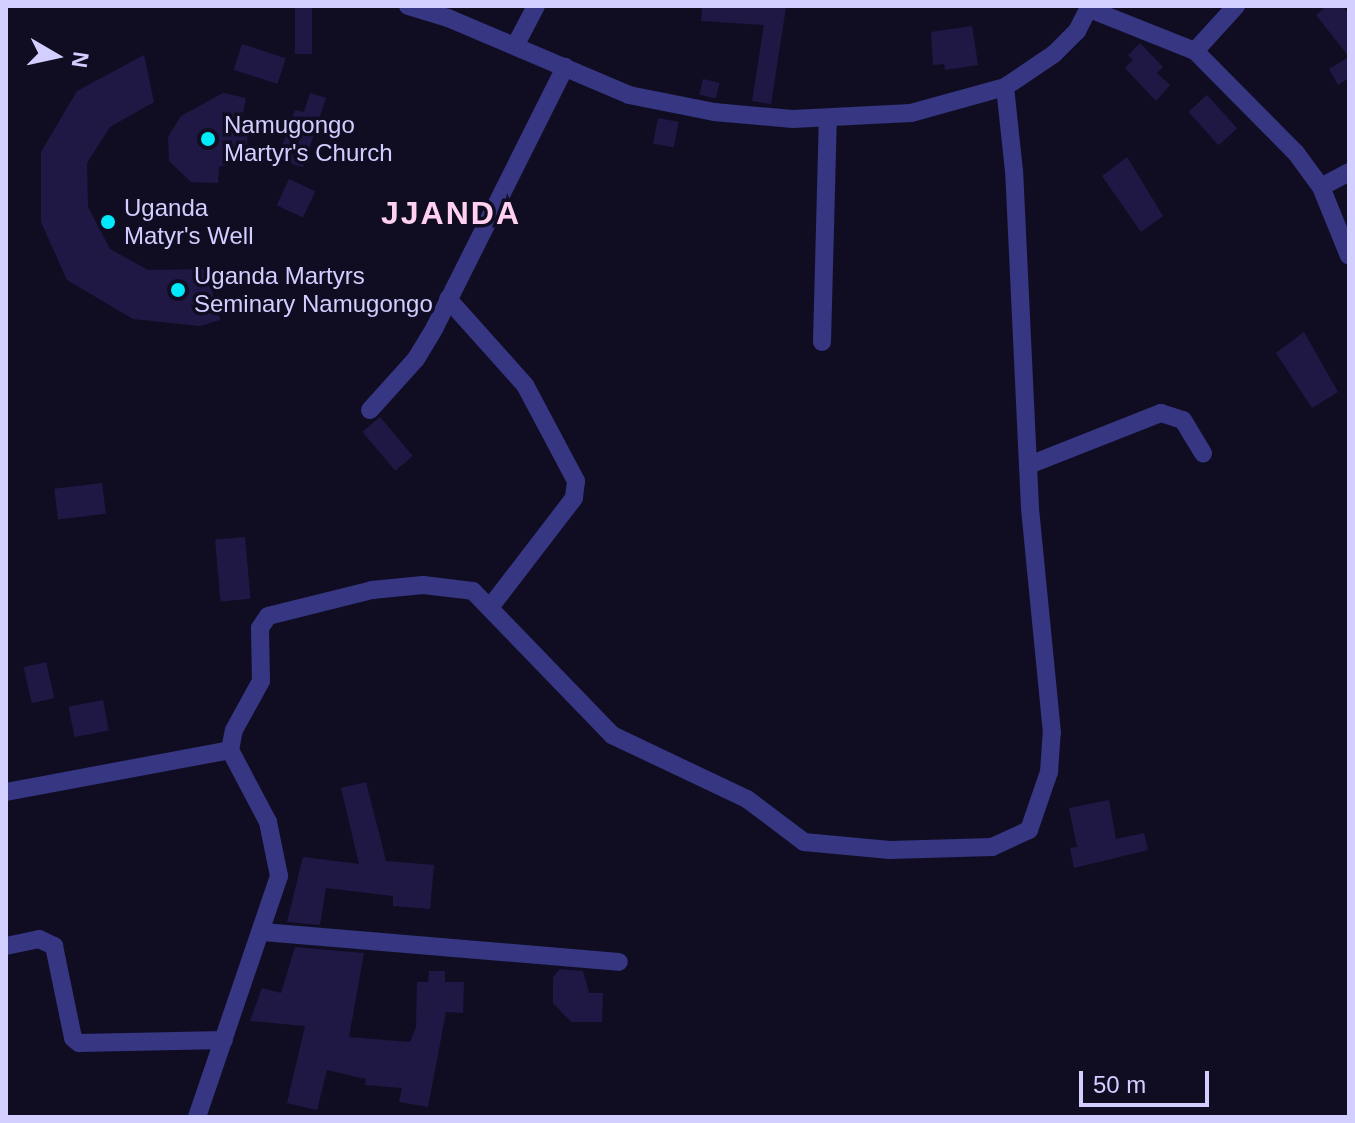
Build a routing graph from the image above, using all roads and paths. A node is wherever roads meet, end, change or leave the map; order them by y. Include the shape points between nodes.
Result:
1 (408, 6) edge
2 (536, 6) edge
3 (1236, 6) edge
4 (1091, 8) edge
5 (515, 46) junction
6 (1195, 51) junction
7 (565, 67) junction
8 (1005, 87) junction
9 (828, 119) junction
10 (1349, 172) edge
11 (1321, 187) junction
12 (1349, 256) edge
13 (448, 299) junction
14 (822, 342) dead end
15 (370, 410) dead end
16 (1203, 453) dead end
17 (1029, 465) junction
18 (492, 605) junction
19 (230, 750) junction
20 (6, 792) edge
21 (263, 932) junction
22 (6, 946) edge
23 (619, 962) dead end
24 (224, 1040) junction
25 (197, 1117) edge

1 - 5 street
2 - 5 street
3 - 6 street
4 - 6 street
4 - 8 street via 1054,54
5 - 7 street
6 - 11 street via 1296,153
7 - 9 street via 629,95 672,105
7 - 13 street
8 - 9 street via 911,113
8 - 17 street
9 - 14 street
10 - 11 street
11 - 12 street
13 - 15 street via 416,359
13 - 18 street via 525,385 576,481 574,498
16 - 17 street via 1183,420 1161,413
17 - 18 street via 1047,663 1049,772 1029,830 992,847 890,850 804,842 747,799 612,735
18 - 19 street via 473,591 423,585 345,595 268,616 260,628 261,681 234,730
19 - 20 street
19 - 21 street via 277,849 279,876
21 - 23 street
21 - 24 street
22 - 24 street via 39,939 54,946 73,1038 79,1043
24 - 25 street

